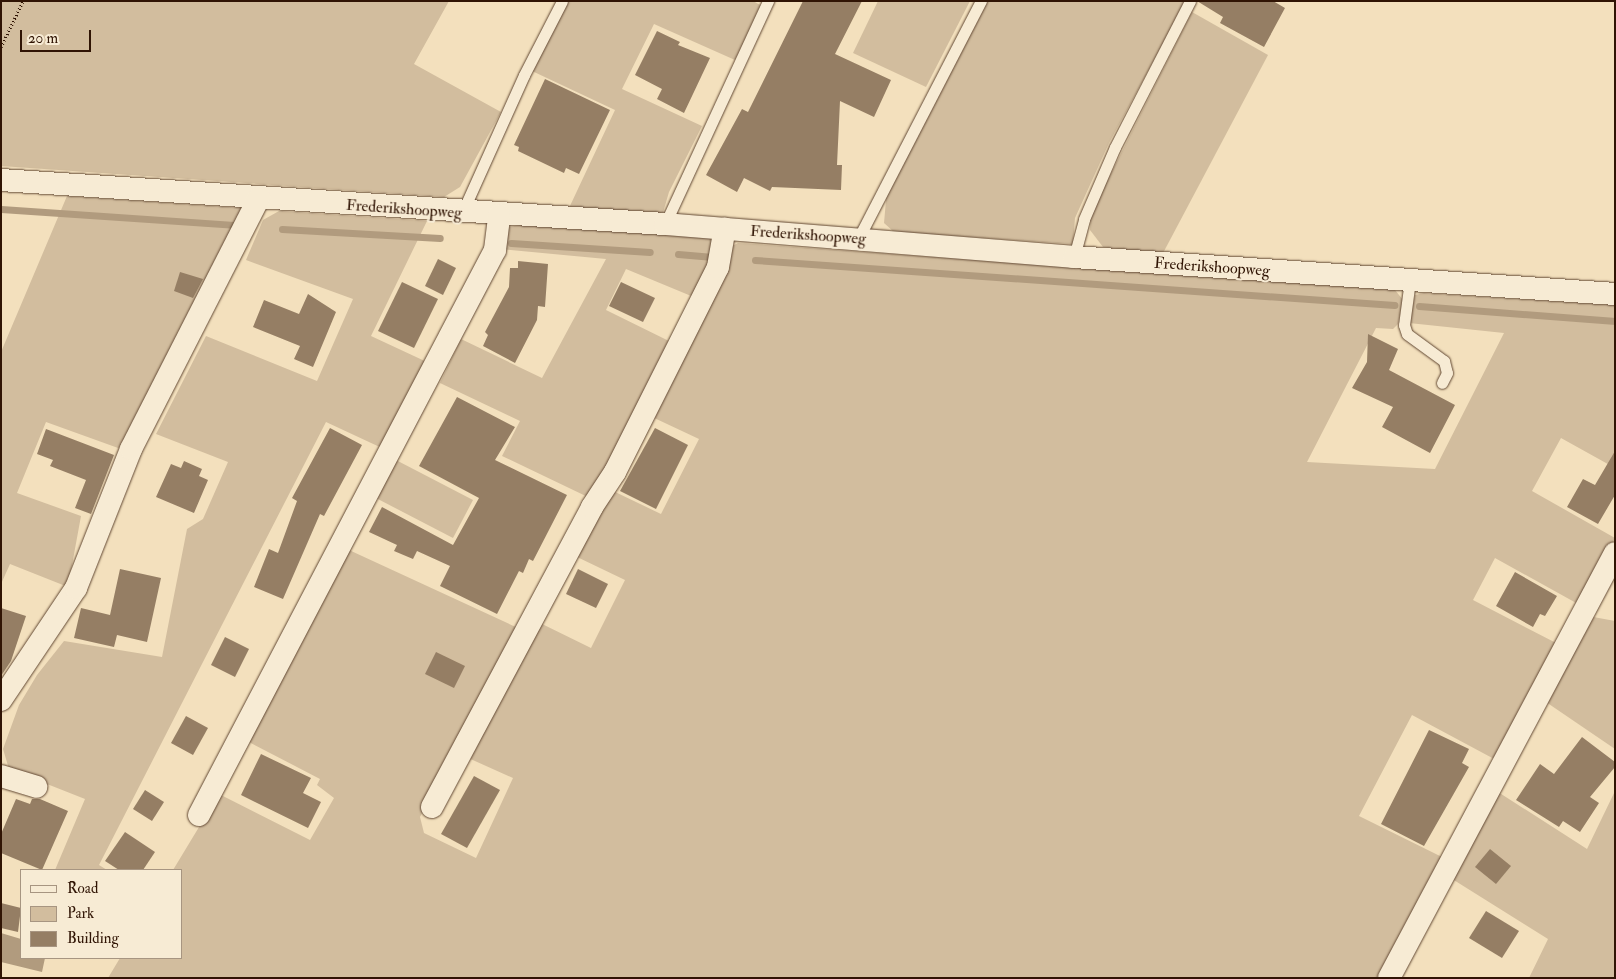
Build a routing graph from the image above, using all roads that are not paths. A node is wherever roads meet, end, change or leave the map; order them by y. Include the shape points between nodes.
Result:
1 (562, 1) edge
2 (768, 1) edge
3 (980, 1) edge
4 (1190, 1) edge
5 (1, 180) edge
6 (260, 198) junction
7 (462, 213) junction
8 (498, 215) junction
9 (665, 224) junction
10 (725, 229) junction
11 (858, 239) junction
12 (1074, 257) junction
13 (1410, 280) junction
14 (1615, 294) edge
15 (1442, 383) dead end
16 (1615, 553) edge
17 (1, 700) edge
18 (1, 776) edge
19 (36, 787) dead end
20 (432, 807) dead end
21 (199, 815) dead end
22 (1389, 978) edge

1 - 7 lane via 524,75
2 - 9 lane
3 - 11 lane
4 - 12 lane via 1115,147 1084,219
5 - 6 street, Frederikshoopweg
6 - 7 street, Frederikshoopweg
6 - 17 street via 131,449 76,588
7 - 8 street, Frederikshoopweg
8 - 9 street, Frederikshoopweg
8 - 21 street via 495,250
9 - 10 street, Frederikshoopweg
10 - 11 street, Frederikshoopweg
10 - 20 street via 718,267 616,472 592,507
11 - 12 street, Frederikshoopweg
12 - 13 street, Frederikshoopweg
13 - 14 street, Frederikshoopweg
13 - 15 lane via 1404,325 1407,334 1444,361 1447,373
16 - 22 street
18 - 19 street

